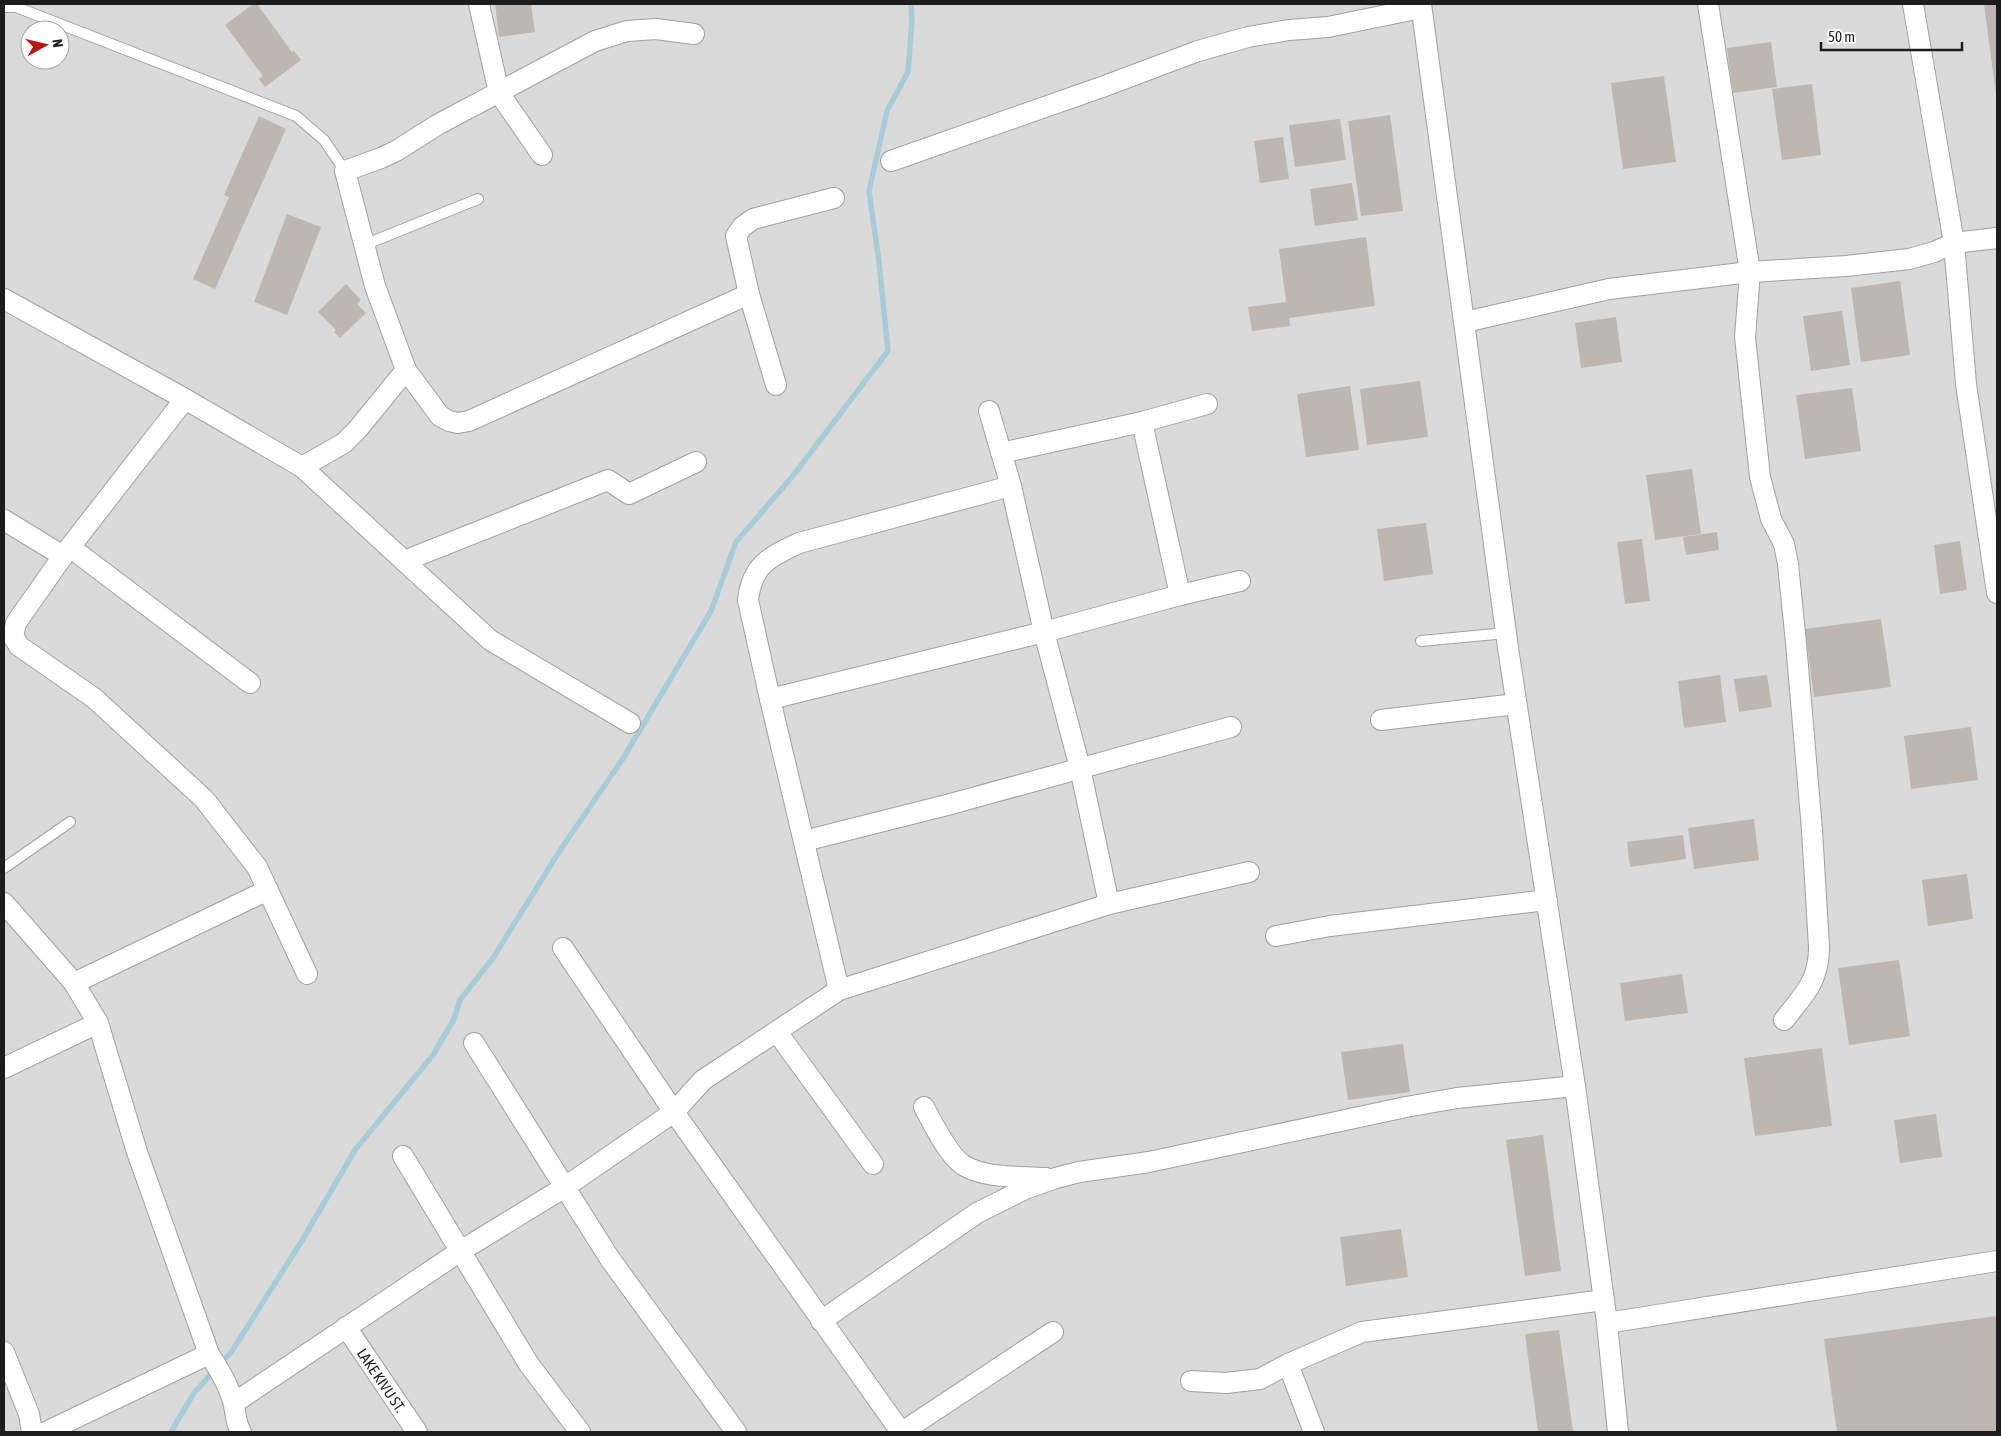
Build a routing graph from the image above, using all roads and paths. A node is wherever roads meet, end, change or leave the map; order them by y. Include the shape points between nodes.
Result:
1 (479, 4) edge
2 (1708, 4) edge
3 (1913, 4) edge
4 (1421, 6) edge
5 (4, 7) edge
6 (694, 34) dead end
7 (499, 92) junction
8 (542, 155) dead end
9 (891, 161) dead end
10 (345, 171) junction
11 (834, 198) dead end
12 (478, 199) dead end
13 (1997, 238) edge
14 (1954, 243) junction
15 (364, 245) junction
16 (1750, 272) junction
17 (749, 294) junction
18 (4, 299) edge
19 (1465, 322) junction
20 (406, 370) junction
21 (776, 385) dead end
22 (185, 398) junction
23 (1207, 404) dead end
24 (989, 411) dead end
25 (1142, 422) junction
26 (1001, 453) junction
27 (696, 462) dead end
28 (302, 467) junction
29 (1011, 486) junction
30 (4, 520) edge
31 (67, 552) junction
32 (404, 561) junction
33 (1240, 581) dead end
34 (1997, 592) edge
35 (1180, 595) junction
36 (1044, 632) junction
37 (1506, 633) junction
38 (1421, 641) dead end
39 (250, 684) dead end
40 (770, 700) junction
41 (1516, 704) junction
42 (1380, 720) dead end
43 (630, 723) dead end
44 (1230, 727) dead end
45 (1080, 768) junction
46 (70, 822) dead end
47 (804, 842) junction
48 (4, 868) edge
49 (1249, 872) dead end
50 (268, 890) junction
51 (1546, 900) junction
52 (4, 903) edge
53 (1109, 904) junction
54 (1276, 936) dead end
55 (563, 948) dead end
56 (307, 974) dead end
57 (74, 983) junction
58 (840, 990) junction
59 (1784, 1020) dead end
60 (98, 1023) junction
61 (777, 1032) junction
62 (474, 1043) dead end
63 (4, 1068) edge
64 (1575, 1086) junction
65 (924, 1107) dead end
66 (674, 1112) junction
67 (403, 1156) dead end
68 (873, 1164) dead end
69 (1056, 1178) junction
70 (565, 1187) junction
71 (460, 1252) junction
72 (1997, 1261) edge
73 (1604, 1300) junction
74 (821, 1321) junction
75 (1607, 1323) junction
76 (346, 1327) junction
77 (1053, 1332) dead end
78 (4, 1352) edge
79 (211, 1358) junction
80 (1288, 1364) junction
81 (1191, 1381) dead end
82 (234, 1403) junction
83 (32, 1432) edge
84 (46, 1432) edge
85 (241, 1432) edge
86 (417, 1432) edge
87 (580, 1432) edge
88 (736, 1432) edge
89 (901, 1432) edge
90 (1314, 1432) edge
91 (1618, 1432) edge

1 - 7 street
2 - 16 street
3 - 14 street
4 - 9 street via 1328,27 1248,36
4 - 19 street
5 - 10 lane via 16,7 296,116 324,140
6 - 7 street via 656,29 627,31 595,41
7 - 8 street
7 - 10 street via 381,158
10 - 15 street
11 - 17 street via 753,219 742,227 736,236
12 - 15 lane
13 - 14 street
14 - 16 street via 1909,259
14 - 34 street via 1966,384
15 - 20 street via 375,286
16 - 19 street via 1608,289
16 - 59 street via 1745,336 1760,477 1788,564 1819,947 1816,974 1811,985
17 - 20 street via 469,421 458,423 440,416
17 - 21 street
18 - 22 street
19 - 37 street
20 - 28 street via 344,443
22 - 28 street
22 - 31 street
23 - 25 street
24 - 26 street
25 - 26 street
25 - 35 street
26 - 29 street
27 - 32 street via 629,494 608,480
28 - 32 street
29 - 36 street
29 - 40 street via 799,544 770,557 754,575 748,600
30 - 31 street
31 - 39 street
31 - 50 street via 16,622 13,636 19,646 94,698 204,799 258,867
32 - 43 street via 490,640
33 - 35 street
35 - 36 street
36 - 40 street
36 - 45 street
37 - 38 lane
37 - 41 street
40 - 47 street
41 - 42 street
41 - 51 street
44 - 45 street
45 - 47 street
45 - 53 street
46 - 48 lane
47 - 58 street
49 - 53 street
50 - 56 street
50 - 57 street
51 - 54 street via 1330,926
51 - 64 street
52 - 57 street
53 - 58 street
55 - 66 street
57 - 60 street
58 - 61 street
60 - 63 street
60 - 79 street via 137,1152
61 - 66 street via 703,1080
61 - 68 street
62 - 70 street
64 - 69 street via 1406,1106 1169,1158
64 - 73 street
65 - 69 street via 961,1164 983,1173
66 - 70 street
66 - 74 street
67 - 71 street
69 - 74 street via 1025,1188 978,1213
70 - 71 street
70 - 88 street via 610,1259
71 - 76 street
71 - 87 street via 528,1363
72 - 75 street
73 - 75 street
73 - 80 street via 1362,1332
74 - 89 street
75 - 91 street
76 - 82 street
76 - 86 street, LAKE KIVU ST.
77 - 89 street
78 - 83 street via 29,1414
79 - 82 street
79 - 84 street
80 - 81 street via 1260,1378 1226,1383
80 - 90 street
82 - 85 street via 236,1424

